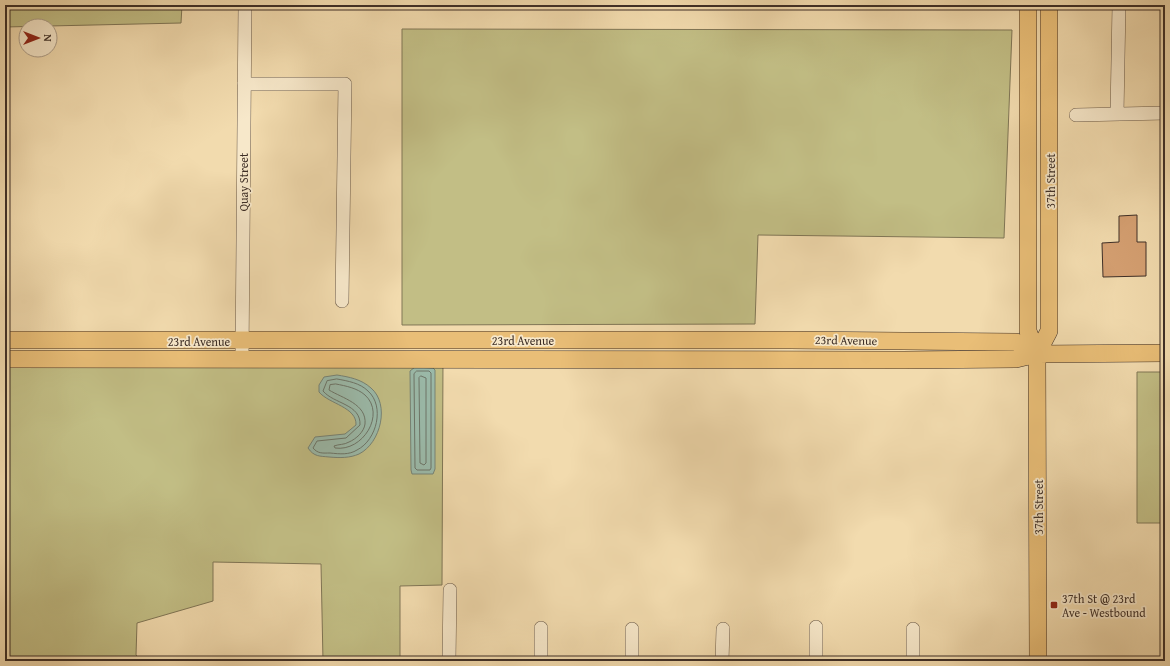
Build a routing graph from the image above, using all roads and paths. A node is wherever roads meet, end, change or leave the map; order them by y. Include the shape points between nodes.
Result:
1 (244, 5) edge
2 (1028, 5) edge
3 (1049, 5) edge
4 (1119, 5) edge
5 (1049, 47) junction
6 (1028, 48) junction
7 (244, 84) junction
8 (1165, 113) edge
9 (1118, 114) junction
10 (1076, 115) dead end
11 (342, 301) dead end
12 (5, 340) edge
13 (242, 341) junction
14 (1165, 353) edge
15 (1037, 354) junction
16 (5, 359) edge
17 (242, 359) junction
18 (450, 590) dead end
19 (816, 627) dead end
20 (542, 628) dead end
21 (632, 629) dead end
22 (723, 629) dead end
23 (913, 629) dead end
24 (449, 661) edge
25 (541, 661) edge
26 (632, 661) edge
27 (722, 661) edge
28 (816, 661) edge
29 (913, 661) edge
30 (1038, 661) edge

1 - 7 street, Quay Street
2 - 6 main road, 37th Street
3 - 5 main road, 37th Street
4 - 9 street
5 - 6 main road
5 - 15 main road, 37th Street via 1049,331
6 - 15 main road, 37th Street via 1028,331
7 - 11 street via 345,84
7 - 13 street, Quay Street
8 - 9 street
9 - 10 street
12 - 13 main road, 23rd Avenue
13 - 15 main road, 23rd Avenue via 1016,342
13 - 17 street, Quay Street
14 - 15 main road, 23rd Avenue
15 - 17 main road, 23rd Avenue via 1016,359
15 - 30 main road, 37th Street
16 - 17 main road, 23rd Avenue
18 - 24 street
19 - 28 street
20 - 25 street
21 - 26 street
22 - 27 street
23 - 29 street

